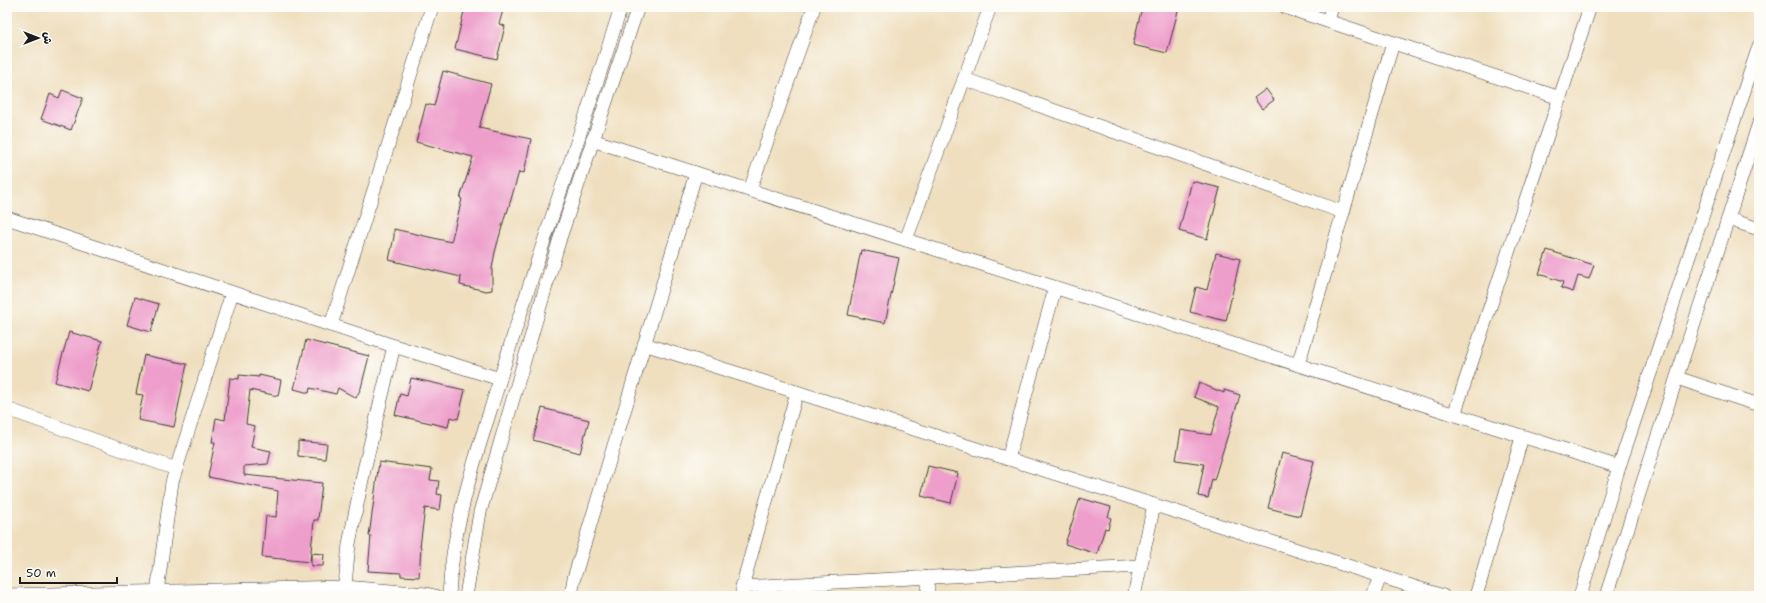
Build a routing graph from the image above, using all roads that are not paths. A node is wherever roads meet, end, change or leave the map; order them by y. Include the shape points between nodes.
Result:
1 (432, 7) edge
2 (621, 7) edge
3 (638, 7) edge
4 (814, 7) edge
5 (990, 7) edge
6 (1284, 7) edge
7 (1332, 7) edge
8 (1590, 7) edge
9 (1328, 21) junction
10 (1393, 43) junction
11 (1759, 46) edge
12 (964, 79) junction
13 (1560, 98) junction
14 (1759, 123) edge
15 (592, 140) junction
16 (696, 173) junction
17 (750, 190) junction
18 (1343, 212) junction
19 (7, 218) edge
20 (1728, 219) junction
21 (1759, 229) edge
22 (906, 240) junction
23 (1055, 288) junction
24 (232, 293) junction
25 (331, 326) junction
26 (644, 344) junction
27 (394, 346) junction
28 (1298, 365) junction
29 (1677, 378) junction
30 (500, 379) junction
31 (797, 392) junction
32 (1759, 405) edge
33 (7, 409) edge
34 (1454, 415) junction
35 (1522, 437) junction
36 (1008, 459) junction
37 (1619, 468) junction
38 (176, 469) junction
39 (1154, 505) junction
40 (1140, 566) junction
41 (1380, 576) junction
42 (928, 577) junction
43 (742, 591) edge
44 (157, 592) junction
45 (344, 592) edge
46 (7, 595) edge
47 (435, 596) edge
48 (449, 596) edge
49 (466, 596) edge
50 (571, 596) edge
51 (928, 596) edge
52 (1134, 596) edge
53 (1373, 596) edge
54 (1443, 596) edge
55 (1476, 596) edge
56 (1580, 596) edge
57 (1606, 596) edge

1 - 25 street
2 - 30 street
3 - 15 street
4 - 17 street
5 - 12 street
6 - 9 street
7 - 9 street
8 - 13 street
9 - 10 street
10 - 13 street
10 - 18 street
11 - 37 street
12 - 18 street
12 - 22 street
13 - 34 street
14 - 20 street
15 - 16 street
15 - 49 street via 558,245 480,512
16 - 17 street
16 - 26 street
17 - 22 street
18 - 28 street
19 - 24 street
20 - 21 street
20 - 29 street
22 - 23 street
23 - 28 street
23 - 36 street
24 - 25 street
24 - 38 street
25 - 27 street
26 - 31 street
26 - 50 street via 574,578
27 - 30 street
27 - 45 street via 364,470 349,544
28 - 34 street
29 - 32 street
29 - 57 street
30 - 48 street via 456,537
31 - 36 street
31 - 43 street
33 - 38 street
34 - 35 street
35 - 37 street
35 - 55 street
36 - 39 street
37 - 56 street
38 - 44 street
39 - 40 street
39 - 41 street
40 - 42 street
40 - 52 street
41 - 53 street
41 - 54 street
42 - 43 street
42 - 51 street
44 - 45 street
44 - 46 street
45 - 47 street

